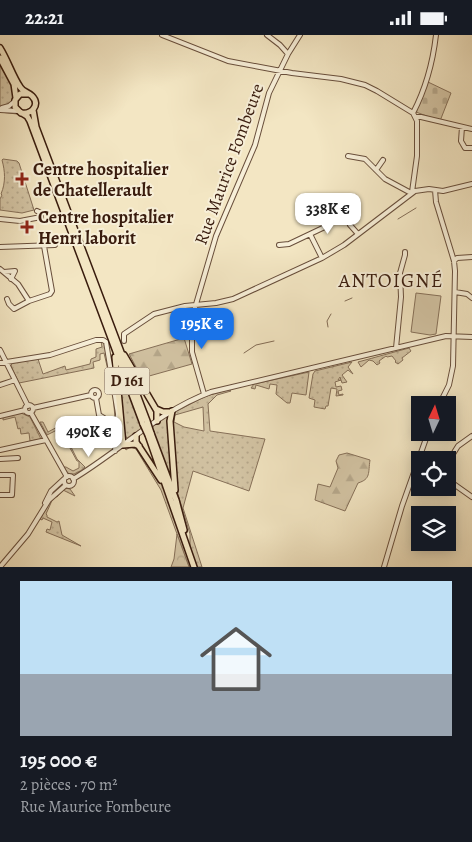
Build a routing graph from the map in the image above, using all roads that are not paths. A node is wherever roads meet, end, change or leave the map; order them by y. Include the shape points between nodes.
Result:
1 (162, 35) edge
2 (267, 35) edge
3 (300, 35) edge
4 (436, 35) edge
5 (0, 49) edge
6 (288, 54) junction
7 (0, 58) edge
8 (280, 70) junction
9 (29, 94) junction
10 (15, 99) junction
11 (0, 109) edge
12 (32, 110) junction
13 (20, 112) junction
14 (414, 115) junction
15 (462, 127) junction
16 (472, 129) edge
17 (472, 148) edge
18 (348, 156) dead end
19 (383, 160) dead end
20 (376, 170) junction
21 (472, 184) edge
22 (435, 190) junction
23 (411, 193) junction
24 (354, 197) dead end
25 (319, 202) dead end
26 (37, 211) dead end
27 (0, 219) edge
28 (310, 234) junction
29 (358, 234) junction
30 (55, 245) dead end
31 (279, 245) dead end
32 (44, 246) junction
33 (0, 247) edge
34 (404, 252) dead end
35 (322, 257) junction
36 (472, 257) edge
37 (454, 261) junction
38 (2, 270) edge
39 (11, 279) junction
40 (455, 292) junction
41 (472, 298) edge
42 (7, 299) dead end
43 (29, 301) junction
44 (196, 305) junction
45 (453, 335) junction
46 (113, 337) junction
47 (472, 337) edge
48 (124, 341) dead end
49 (396, 347) junction
50 (0, 350) edge
51 (6, 362) junction
52 (0, 363) edge
53 (15, 380) junction
54 (0, 385) edge
55 (204, 394) junction
56 (91, 395) junction
57 (443, 396) edge
58 (96, 398) junction
59 (26, 408) junction
60 (156, 408) junction
61 (32, 411) junction
62 (169, 412) junction
63 (0, 416) edge
64 (104, 418) dead end
65 (157, 421) junction
66 (149, 434) junction
67 (124, 436) junction
68 (136, 436) junction
69 (471, 437) edge
70 (46, 439) junction
71 (129, 441) junction
72 (123, 445) junction
73 (139, 446) junction
74 (0, 450) edge
75 (115, 451) junction
76 (455, 451) edge
77 (18, 458) dead end
78 (0, 459) edge
79 (0, 475) edge
80 (65, 478) junction
81 (73, 479) junction
82 (411, 483) edge
83 (66, 485) junction
84 (456, 486) edge
85 (168, 491) junction
86 (0, 495) edge
87 (472, 497) edge
88 (176, 500) junction
89 (41, 512) junction
90 (186, 543) junction
91 (1, 557) edge
92 (6, 560) junction
93 (0, 567) edge
94 (194, 567) edge
95 (384, 567) edge

1 - 8 street via 228,61
2 - 6 street
3 - 6 street, Rue Maurice Fombeure
4 - 14 street
5 - 9 main road via 20,88
6 - 8 street, Rue Maurice Fombeure
7 - 10 main road via 14,84
8 - 14 street via 365,85
8 - 44 street, Rue Maurice Fombeure via 266,101 251,155 216,236
9 - 10 main road via 22,93
9 - 12 main road via 34,100
10 - 11 street
10 - 13 main road via 15,107
11 - 13 street
12 - 13 main road
12 - 46 main road, D 161
13 - 46 main road, D 161 via 30,121
14 - 15 street
14 - 23 street via 418,125 417,155
15 - 16 street
15 - 17 street via 461,143 465,148
18 - 20 street via 365,159
19 - 20 street
20 - 23 street
21 - 22 street
22 - 23 street
22 - 37 street
23 - 29 street
24 - 29 street via 353,204 344,212
25 - 28 street via 330,223
26 - 27 street via 41,217 21,221
28 - 31 street
28 - 35 street
29 - 35 street
30 - 32 street
32 - 33 street
32 - 43 street via 52,291
34 - 49 street
35 - 44 street via 233,299
36 - 37 street
37 - 40 street
38 - 39 street
38 - 39 street via 15,271
39 - 43 street
40 - 41 street
40 - 45 street
42 - 43 street via 14,309
44 - 48 street via 154,313 124,334
44 - 55 street, Rue Maurice Fombeure via 192,352
45 - 47 street
45 - 49 street
45 - 57 street via 452,373
46 - 60 main road
46 - 66 main road, D 161, bridge
46 - 67 main road
49 - 55 street
50 - 51 street
51 - 52 street
51 - 53 street
51 - 75 street via 43,356 96,340 106,342 118,414
53 - 54 street
53 - 59 street
55 - 62 street
56 - 58 street
56 - 58 street via 93,390 98,391
56 - 61 street
58 - 64 street via 99,415
59 - 61 street via 28,413
59 - 61 street via 31,406
59 - 63 street
60 - 62 main road
60 - 65 main road
61 - 70 street
62 - 65 street
62 - 88 main road
65 - 68 street
66 - 85 main road, D 161
66 - 88 main road, D 161
67 - 71 main road
67 - 72 main road
68 - 71 street
68 - 73 main road
69 - 76 street
70 - 74 street
70 - 80 street
71 - 72 street
72 - 73 main road
72 - 75 street
73 - 85 main road
75 - 81 street
77 - 78 street
79 - 86 street via 13,475 12,495
80 - 81 street
80 - 83 street
80 - 89 street via 51,491
81 - 83 street via 72,485
82 - 95 street
83 - 89 street via 51,497
84 - 87 street
85 - 90 main road, D 161
88 - 90 main road, D 161
89 - 92 street
90 - 94 main road, D 161
91 - 92 street
92 - 93 street

